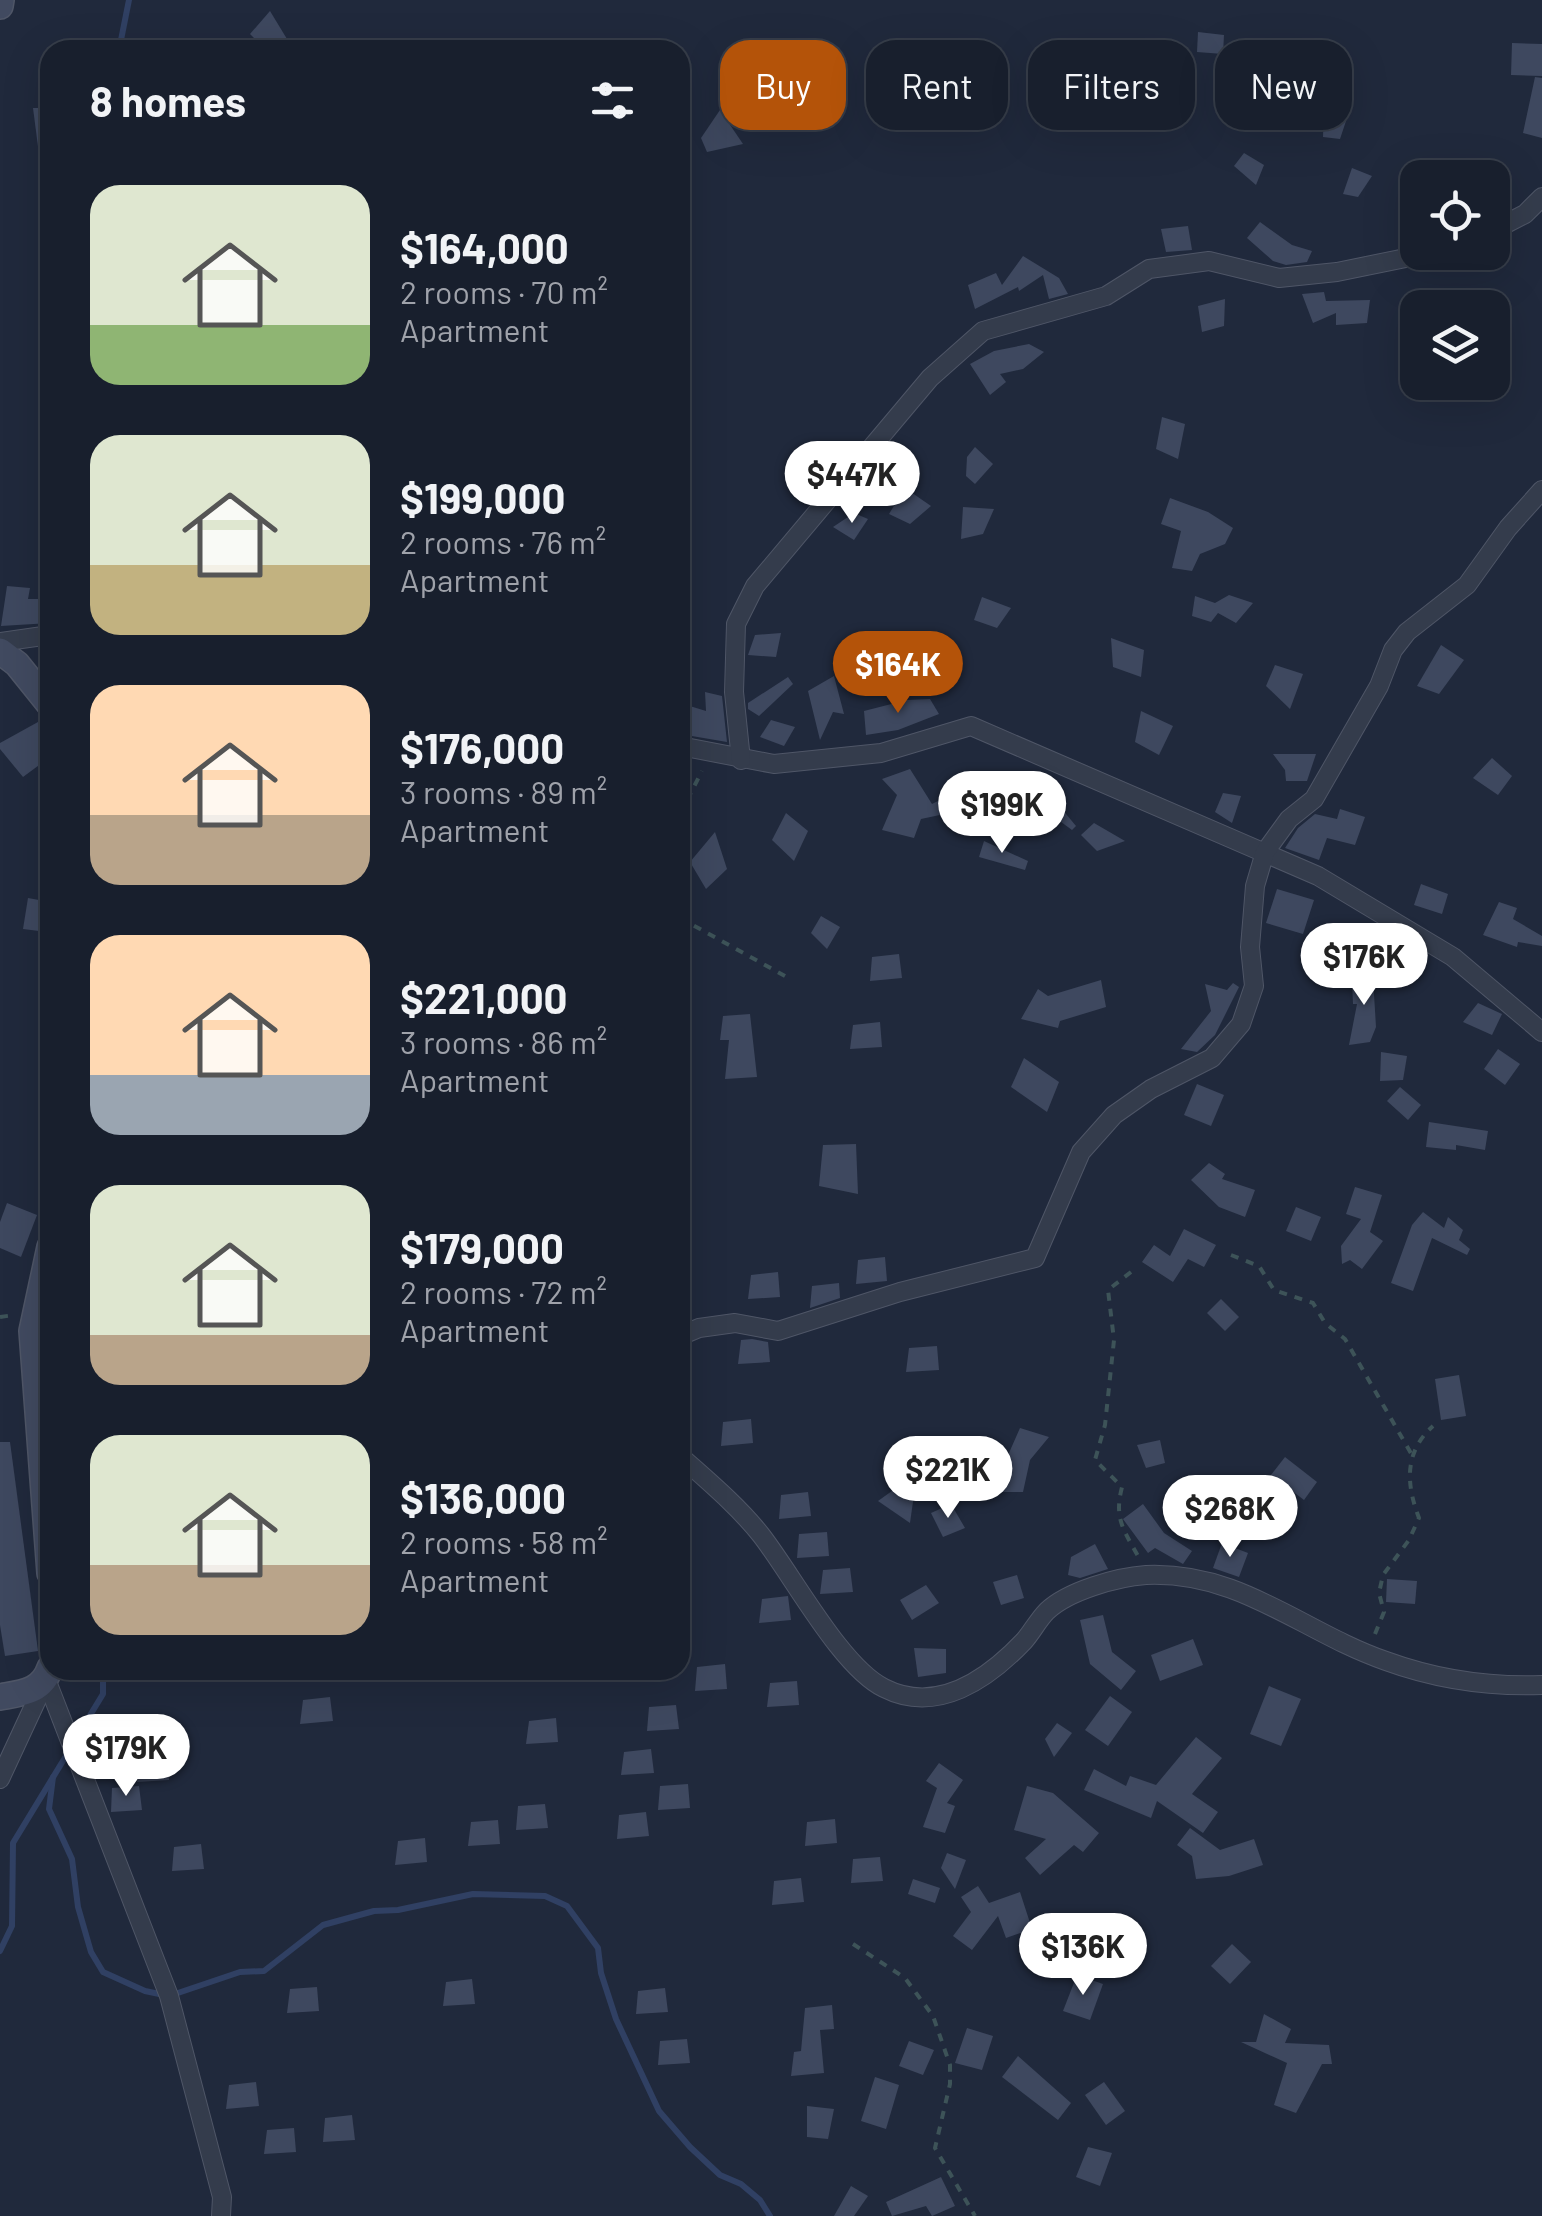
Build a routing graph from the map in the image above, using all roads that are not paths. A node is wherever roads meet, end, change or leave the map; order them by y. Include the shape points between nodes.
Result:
1 (1542, 196) edge
2 (1510, 222) edge
3 (1400, 259) edge
4 (1542, 490) edge
5 (40, 636) edge
6 (0, 642) edge
7 (0, 651) edge
8 (40, 693) edge
9 (690, 748) edge
10 (742, 760) junction
11 (1266, 852) junction
12 (1542, 1032) edge
13 (40, 1298) edge
14 (690, 1332) edge
15 (40, 1439) edge
16 (690, 1466) edge
17 (42, 1680) edge
18 (45, 1680) edge
19 (50, 1680) edge
20 (1542, 1685) edge
21 (0, 1697) edge
22 (0, 1778) edge
23 (221, 2216) edge

1 - 2 street
3 - 10 street via 1279,278 1210,261 1149,269 1106,296 982,331 930,378 755,586 736,624
4 - 11 street via 1467,585 1393,650 1314,799
5 - 6 street
7 - 8 main road
9 - 10 street
10 - 11 street via 774,764 881,752 971,726
11 - 12 street via 1453,957
11 - 14 street via 1255,886 1254,986 1242,1024 1212,1058 1114,1115 1081,1152 1036,1258 778,1331 734,1323
13 - 15 main road via 32,1332
16 - 20 street via 758,1532 857,1669 886,1689 925,1698 956,1694 995,1670 1048,1610 1071,1596 1141,1575 1222,1585 1369,1653 1449,1680
17 - 21 main road via 30,1692
18 - 22 street
19 - 23 street via 168,1996 222,2197

